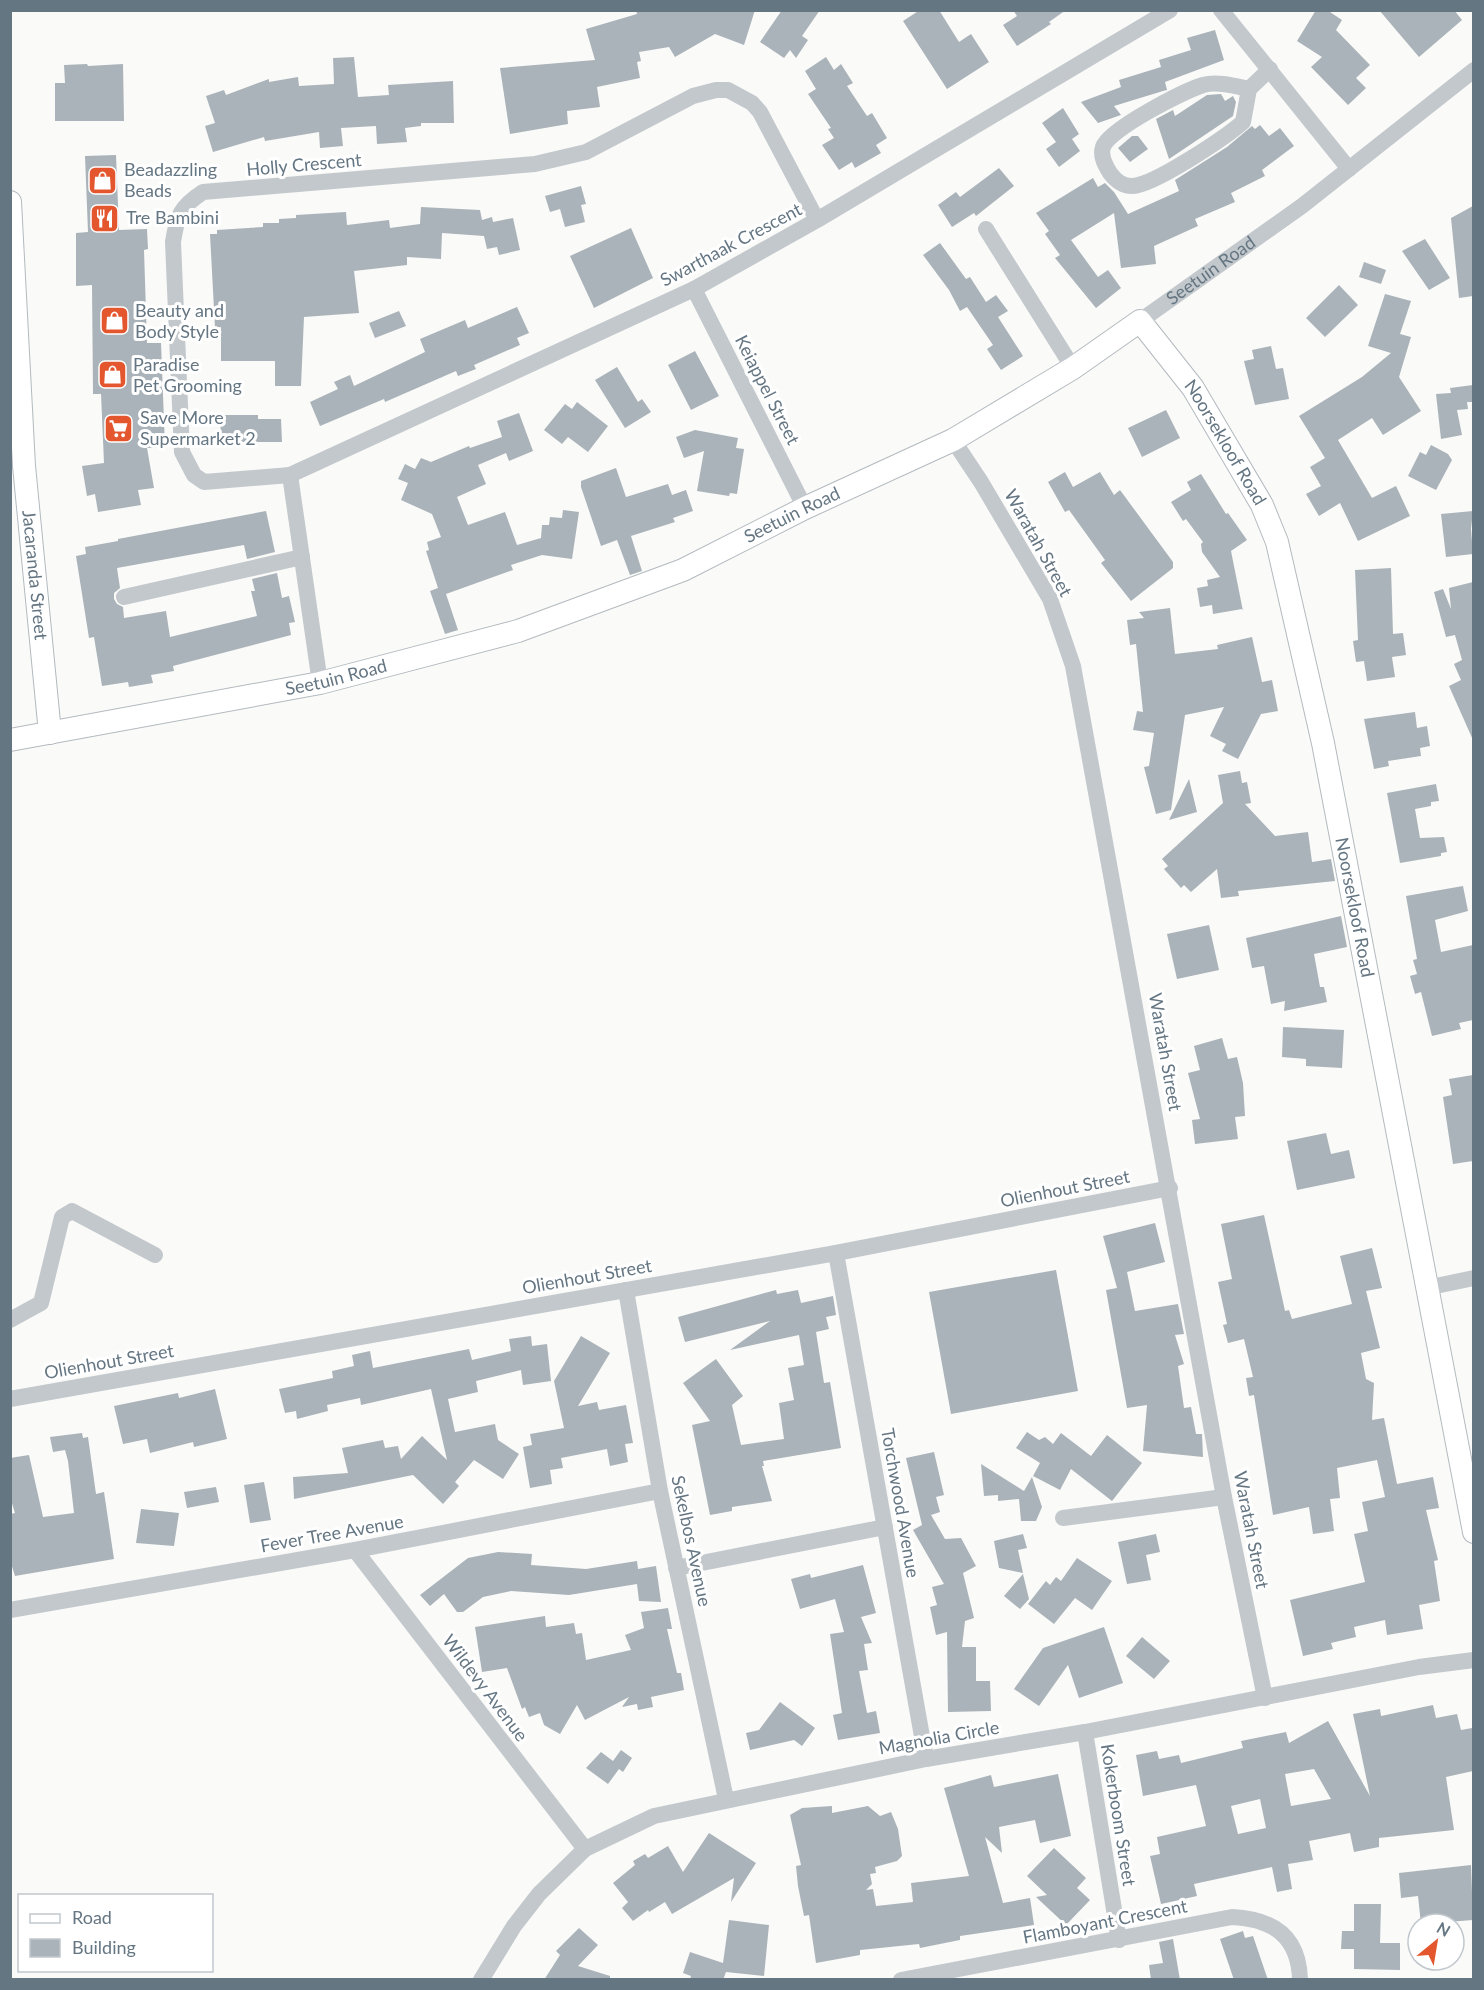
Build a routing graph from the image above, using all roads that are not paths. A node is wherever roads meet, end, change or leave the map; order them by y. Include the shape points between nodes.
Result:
1 (1170, 10) edge
2 (1221, 10) edge
3 (1270, 69) junction
4 (1473, 70) edge
5 (1249, 89) junction
6 (1349, 169) junction
7 (10, 202) edge
8 (817, 220) junction
9 (986, 229) dead end
10 (694, 289) junction
11 (1140, 321) junction
12 (1074, 368) junction
13 (953, 440) junction
14 (290, 475) junction
15 (806, 508) junction
16 (302, 557) junction
17 (124, 597) dead end
18 (320, 683) junction
19 (50, 733) junction
20 (10, 740) edge
21 (1170, 1188) junction
22 (836, 1253) junction
23 (155, 1255) dead end
24 (1473, 1278) edge
25 (1426, 1288) junction
26 (626, 1290) junction
27 (10, 1320) edge
28 (10, 1400) edge
29 (660, 1491) junction
30 (1224, 1497) junction
31 (1063, 1518) dead end
32 (885, 1527) junction
33 (1473, 1533) edge
34 (355, 1550) junction
35 (676, 1568) junction
36 (10, 1610) edge
37 (1473, 1660) edge
38 (1265, 1698) junction
39 (1085, 1732) junction
40 (926, 1759) junction
41 (726, 1799) junction
42 (585, 1849) junction
43 (1119, 1940) junction
44 (481, 1980) edge
45 (901, 1980) edge
46 (1300, 1980) edge

1 - 8 street, Swarthaak Crescent
2 - 3 street
3 - 5 street
3 - 6 street
4 - 6 street, Seetuin Road
5 - 5 street via 1203,86 1121,127 1101,154 1108,170 1124,185 1148,182 1243,122
6 - 11 street, Seetuin Road
7 - 19 street, Jacaranda Street via 24,466
8 - 10 street, Swarthaak Crescent
8 - 14 street, Holly Crescent via 760,112 740,94 716,90 693,96 586,152 535,164 203,192 185,204 173,242 182,452 194,475 209,483
9 - 12 street
10 - 14 street, Swarthaak Crescent
10 - 15 street, Keiappel Street
11 - 12 street, Seetuin Road
11 - 25 street, Noorsekloof Road via 1193,388 1262,505 1277,542 1323,743
12 - 13 street, Seetuin Road
13 - 15 street, Seetuin Road
13 - 21 street, Waratah Street via 1050,599 1073,666
14 - 16 street
15 - 18 street, Seetuin Road via 683,570 518,631
16 - 17 street
16 - 18 street
18 - 19 street, Seetuin Road
19 - 20 street, Seetuin Road
21 - 22 street, Olienhout Street
21 - 30 street, Waratah Street
22 - 26 street, Olienhout Street
22 - 32 street, Torchwood Avenue
23 - 27 street via 72,1211 62,1217 41,1303
24 - 25 street
25 - 33 street, Noorsekloof Road
26 - 28 street, Olienhout Street
26 - 29 street, Sekelbos Avenue
29 - 34 street, Fever Tree Avenue
29 - 35 street, Sekelbos Avenue
30 - 31 street
30 - 38 street, Waratah Street
32 - 35 street
32 - 40 street, Torchwood Avenue
34 - 36 street, Fever Tree Avenue
34 - 42 street, Wildevy Avenue
35 - 41 street, Sekelbos Avenue
37 - 38 street, Magnolia Circle
38 - 39 street, Magnolia Circle
39 - 40 street, Magnolia Circle
39 - 43 street, Kokerboom Street
40 - 41 street, Magnolia Circle
41 - 42 street, Magnolia Circle via 654,1816
42 - 44 street, Magnolia Circle via 539,1894
43 - 45 street, Flamboyant Crescent
43 - 46 street, Flamboyant Crescent via 1232,1917 1247,1918 1279,1931 1294,1947 1300,1959

